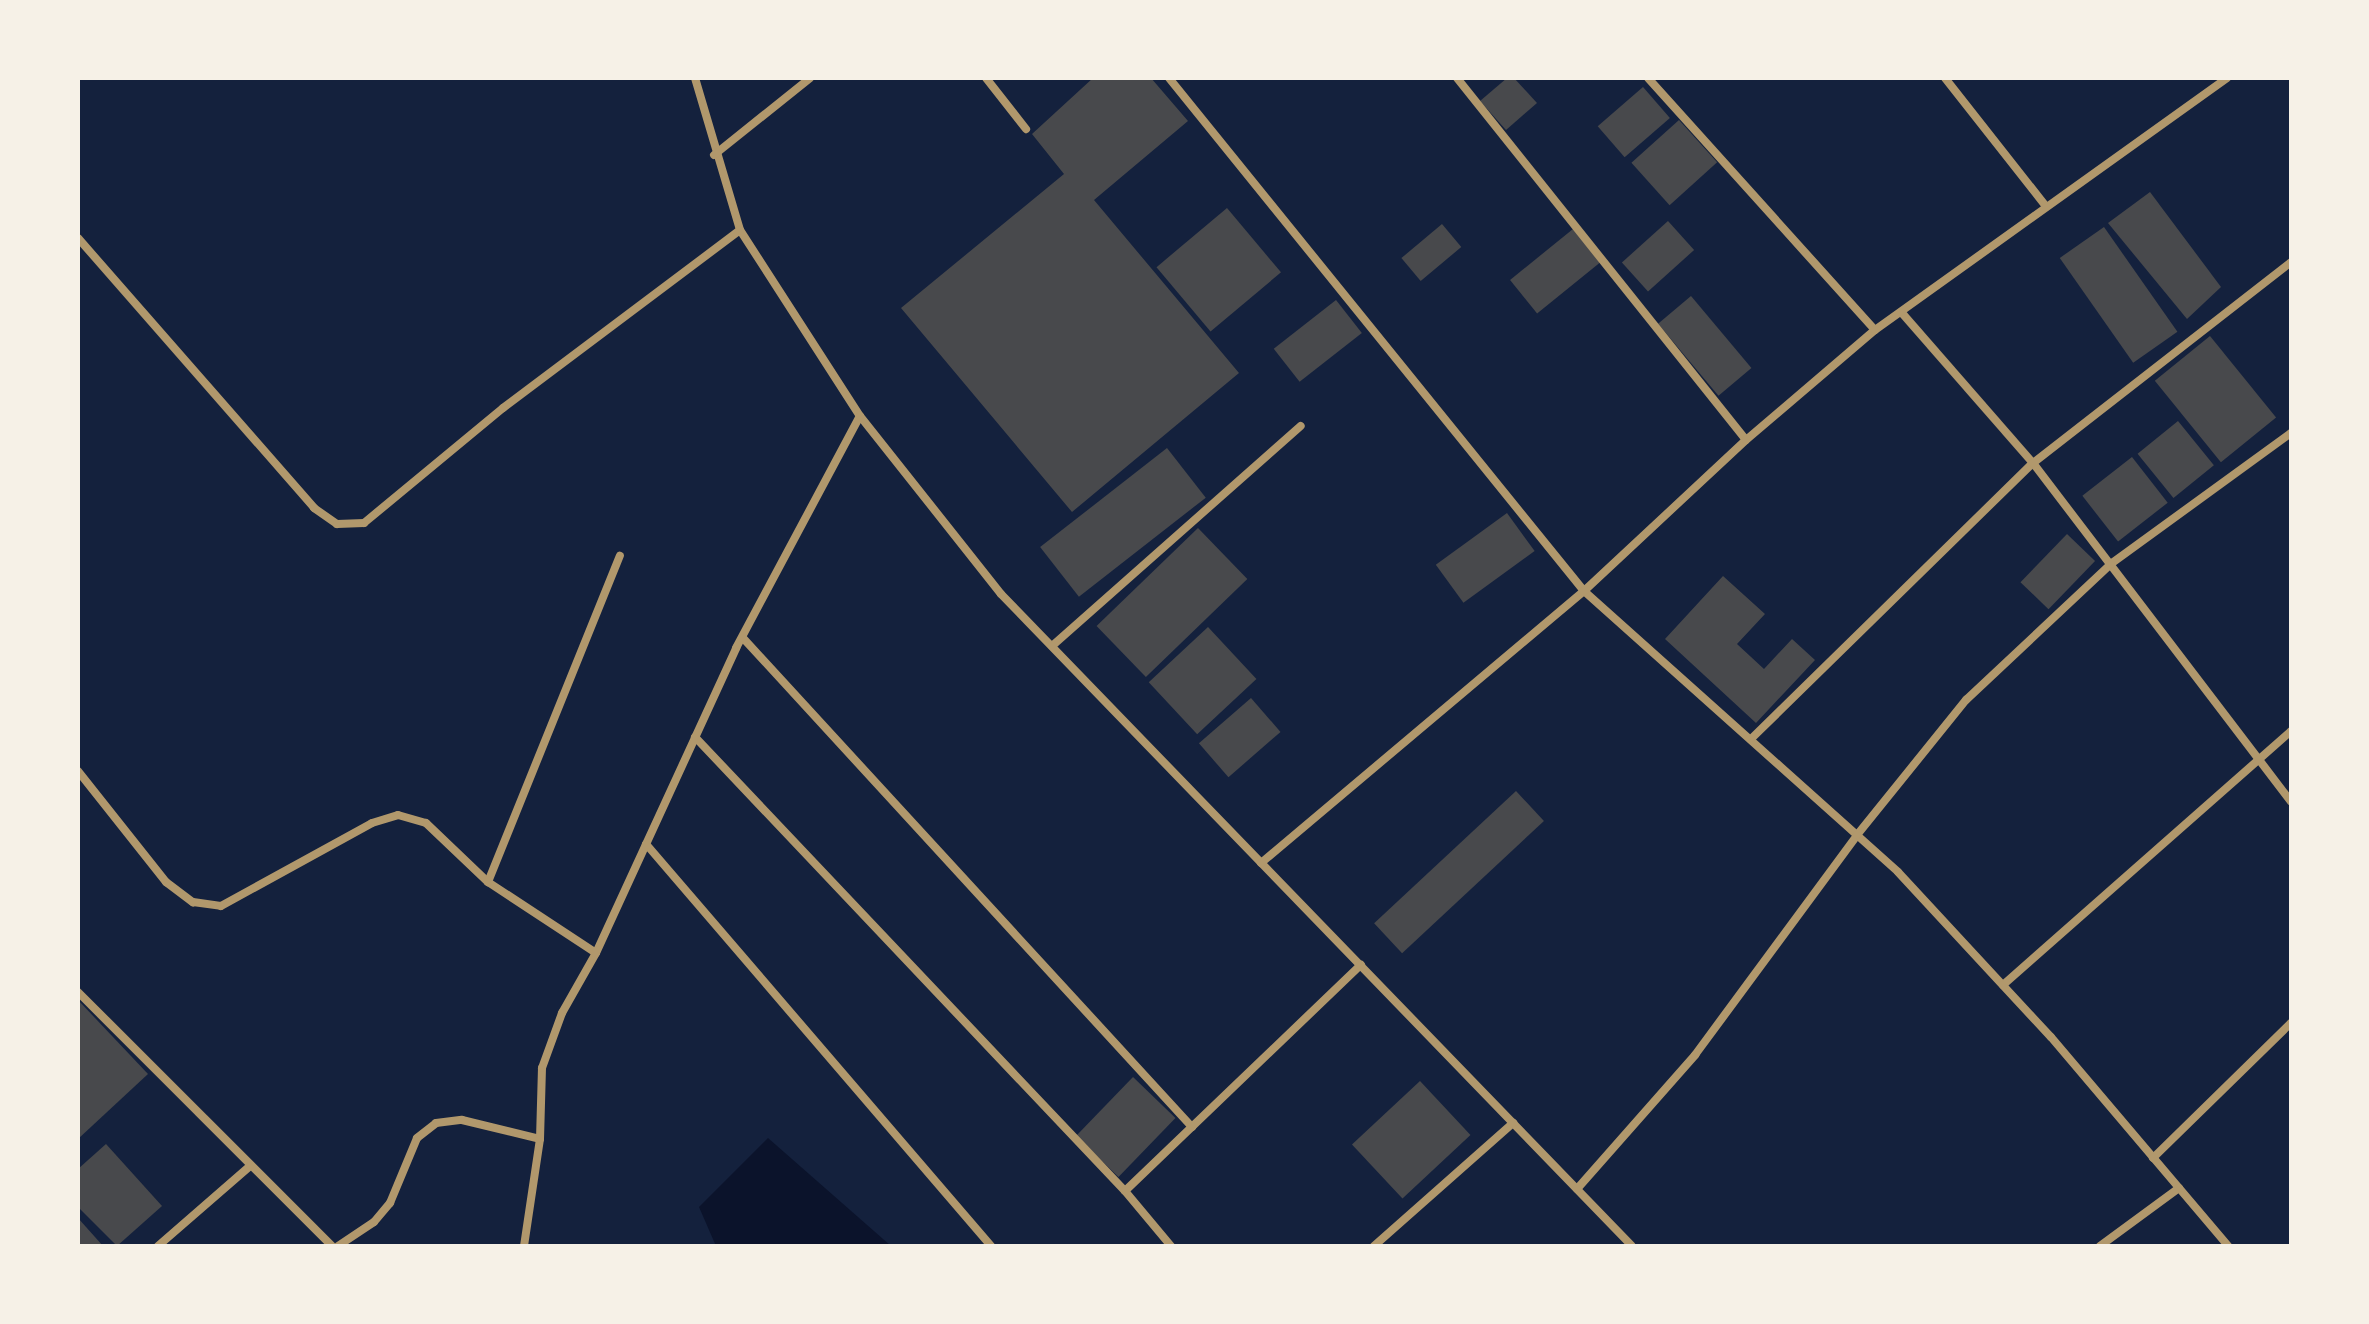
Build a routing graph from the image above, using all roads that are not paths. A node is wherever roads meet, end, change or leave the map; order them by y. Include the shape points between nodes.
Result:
1 (695, 78) edge
2 (810, 78) edge
3 (986, 78) edge
4 (1169, 78) edge
5 (1457, 78) edge
6 (1648, 78) edge
7 (1945, 78) edge
8 (2227, 78) edge
9 (1026, 129) dead end
10 (714, 155) junction
11 (2044, 204) junction
12 (740, 230) junction
13 (78, 238) edge
14 (2291, 262) edge
15 (1902, 313) junction
16 (1875, 330) junction
17 (860, 416) junction
18 (1301, 426) dead end
19 (2291, 433) edge
20 (1746, 440) junction
21 (2033, 463) junction
22 (620, 556) dead end
23 (2112, 563) junction
24 (1584, 591) junction
25 (743, 638) junction
26 (1052, 646) junction
27 (2291, 731) edge
28 (695, 737) junction
29 (1753, 737) junction
30 (2256, 757) junction
31 (78, 771) edge
32 (2291, 802) edge
33 (1857, 835) junction
34 (646, 844) junction
35 (1261, 863) junction
36 (488, 882) junction
37 (596, 953) junction
38 (1361, 965) junction
39 (2003, 985) junction
40 (78, 992) edge
41 (2291, 1023) edge
42 (1513, 1123) junction
43 (1192, 1127) junction
44 (540, 1139) junction
45 (2153, 1158) junction
46 (249, 1167) junction
47 (2179, 1188) junction
48 (1577, 1189) junction
49 (1125, 1191) junction
50 (158, 1246) edge
51 (335, 1246) edge
52 (524, 1246) edge
53 (991, 1246) edge
54 (1171, 1246) edge
55 (1374, 1246) edge
56 (1632, 1246) edge
57 (2100, 1246) edge
58 (2228, 1246) edge

1 - 10 street
2 - 10 street
3 - 9 street
4 - 24 street
5 - 20 street
6 - 16 street
7 - 11 street
8 - 11 street
10 - 12 street
11 - 15 street
12 - 13 street via 503,408 364,523 337,524 314,508
12 - 17 street
14 - 21 street
15 - 16 street
15 - 21 street
16 - 20 street
17 - 25 street
17 - 26 street via 1001,594
18 - 26 street
19 - 23 street
20 - 24 street
21 - 23 street
21 - 29 street
22 - 36 street
23 - 30 street
23 - 33 street via 1966,700
24 - 29 street
24 - 35 street
25 - 28 street
25 - 43 street
26 - 35 street
27 - 30 street
28 - 34 street
28 - 49 street
29 - 33 street
30 - 32 street
30 - 39 street
31 - 36 street via 166,882 193,902 221,906 372,823 398,815 426,823
33 - 39 street
33 - 48 street via 1695,1055
34 - 37 street
34 - 53 street
35 - 38 street
36 - 37 street
37 - 44 street via 562,1013 542,1068
38 - 42 street
38 - 43 street
39 - 45 street
40 - 46 street
41 - 45 street
42 - 48 street
42 - 55 street
43 - 49 street
44 - 51 street via 462,1120 436,1123 417,1138 390,1203 374,1222
44 - 52 street
45 - 47 street
46 - 50 street
46 - 51 street
47 - 57 street
47 - 58 street
48 - 56 street
49 - 54 street

